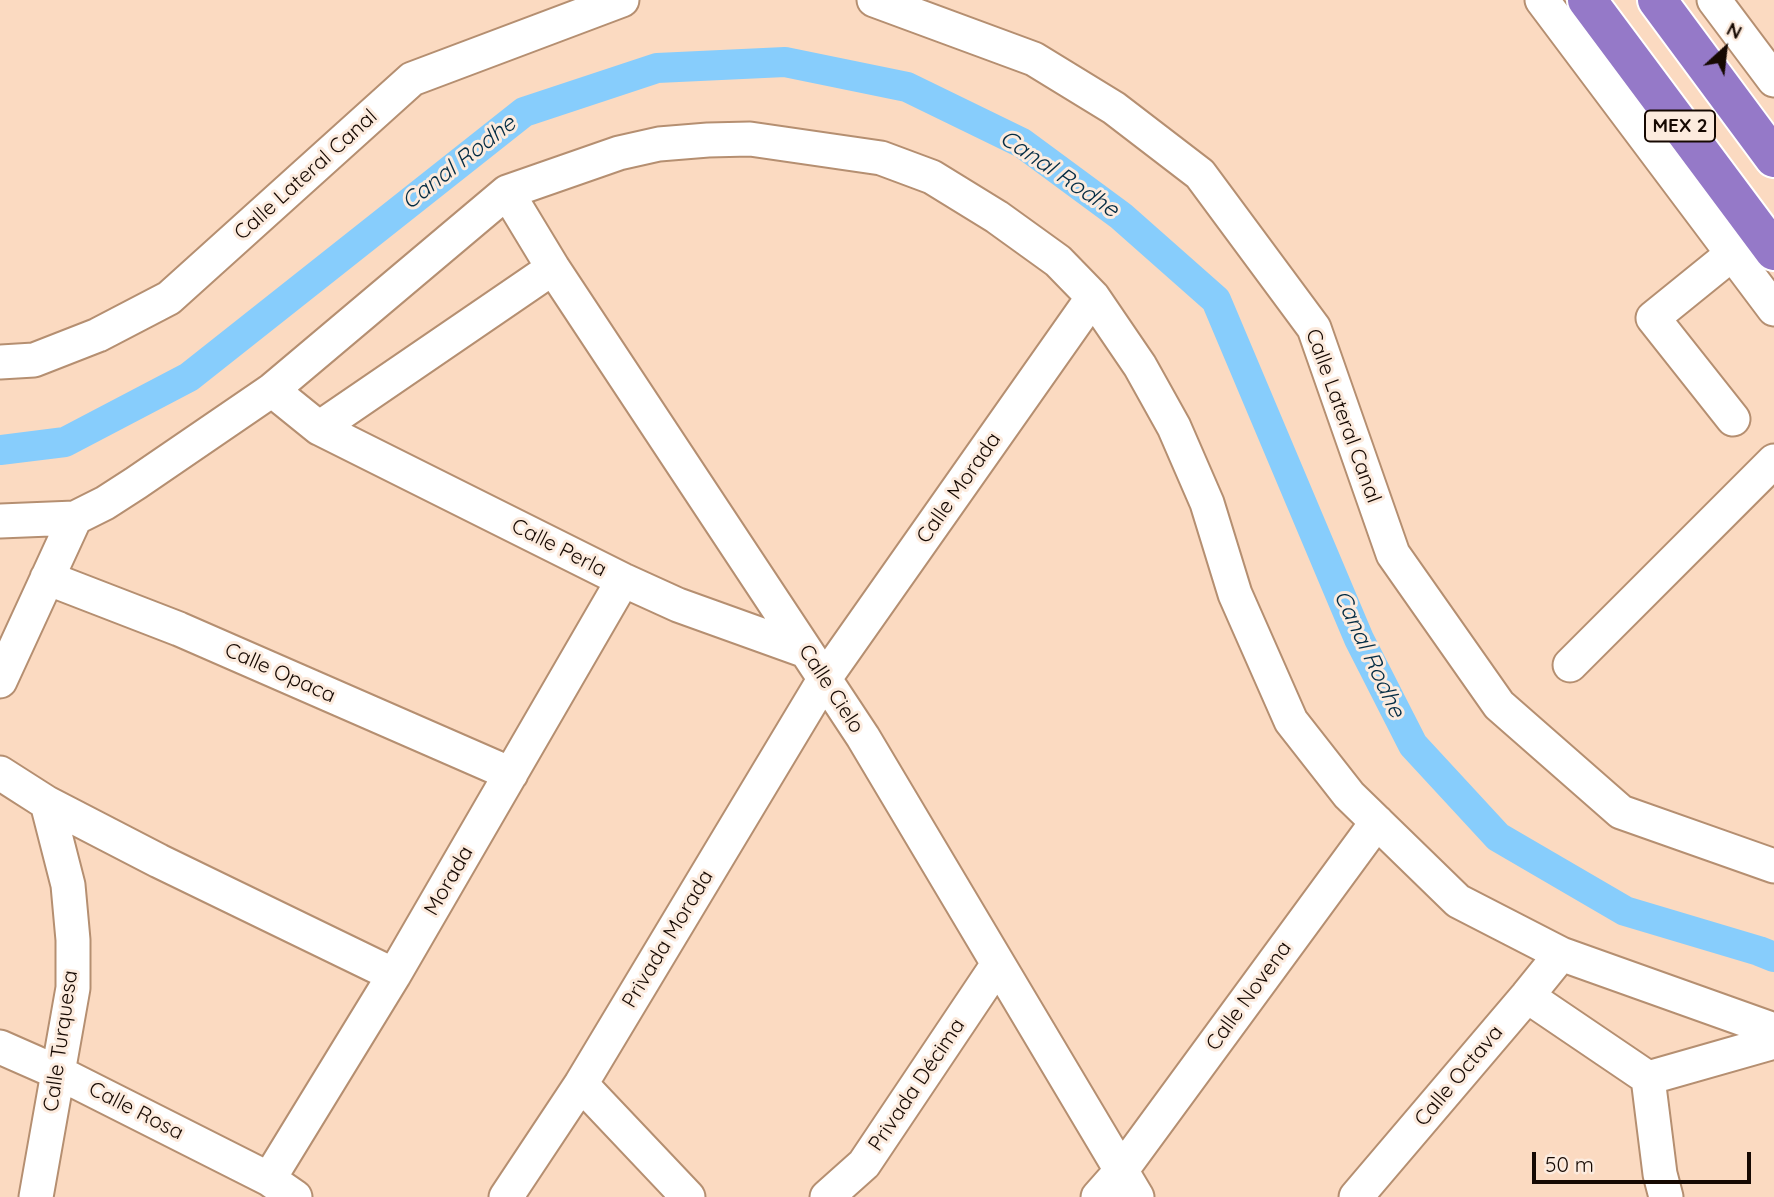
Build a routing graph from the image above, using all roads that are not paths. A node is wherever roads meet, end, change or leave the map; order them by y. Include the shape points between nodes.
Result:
1 (622, 0) edge
2 (874, 0) edge
3 (1542, 0) edge
4 (1587, 0) edge
5 (1657, 0) edge
6 (1714, 0) edge
7 (1774, 80) edge
8 (1774, 158) edge
9 (508, 192) junction
10 (1774, 251) edge
11 (1732, 254) junction
12 (553, 268) junction
13 (1093, 297) junction
14 (1774, 309) edge
15 (0, 362) edge
16 (272, 390) junction
17 (1733, 419) dead end
18 (319, 428) junction
19 (1774, 461) edge
20 (75, 518) junction
21 (0, 521) edge
22 (47, 578) junction
23 (623, 580) junction
24 (806, 651) junction
25 (1570, 665) dead end
26 (825, 678) junction
27 (0, 681) edge
28 (0, 774) edge
29 (511, 774) junction
30 (47, 803) junction
31 (1377, 822) junction
32 (1774, 866) edge
33 (1561, 954) junction
34 (998, 964) junction
35 (394, 975) junction
36 (1527, 996) junction
37 (1774, 1030) edge
38 (1774, 1042) edge
39 (0, 1047) edge
40 (59, 1073) junction
41 (1648, 1078) junction
42 (581, 1084) junction
43 (1129, 1184) edge
44 (282, 1188) edge
45 (36, 1197) edge
46 (506, 1197) edge
47 (688, 1197) edge
48 (827, 1197) edge
49 (1098, 1197) edge
50 (1356, 1197) edge
51 (1666, 1197) edge

1 - 15 street, Calle Lateral Canal via 412,79 169,298 98,335 34,360
2 - 32 street, Calle Lateral Canal via 1034,59 1114,108 1200,174 1314,328 1393,554 1499,705 1621,812
3 - 11 street
4 - 10 highway, MEX 2
5 - 8 highway, MEX 2
6 - 7 street
9 - 12 street, Calle Cielo
9 - 13 street via 619,153 659,144 750,139 881,158 932,177 997,217 1058,261
9 - 16 street
11 - 14 street
11 - 17 street via 1653,318
12 - 18 street
12 - 24 street, Calle Cielo
13 - 26 street, Calle Morada
13 - 31 street via 1174,427 1207,503 1235,594 1291,722 1349,795
16 - 18 street, Calle Perla
16 - 20 street via 136,483
18 - 23 street, Calle Perla
19 - 25 street
20 - 21 street
20 - 22 street
22 - 27 street
22 - 29 street, Calle Opaca via 179,629
23 - 24 street, Calle Perla
23 - 29 street, Morada
24 - 26 street, Calle Cielo
26 - 34 street, Calle Cielo
26 - 42 street, Privada Morada
28 - 30 street
29 - 35 street, Morada
30 - 35 street
30 - 40 street, Calle Turquesa via 68,885 73,940 73,988
31 - 33 street via 1458,901
31 - 43 street, Calle Novena
33 - 36 street, Calle Octava
33 - 37 street
34 - 43 street, Calle Cielo
34 - 48 street, Privada Décima via 864,1164
35 - 44 street, Morada
36 - 41 street
36 - 50 street, Calle Octava
38 - 41 street
39 - 40 street, Calle Rosa
40 - 44 street, Calle Rosa
40 - 45 street, Calle Turquesa
41 - 51 street
42 - 46 street, Privada Morada
42 - 47 street
43 - 49 street, Calle Novena

